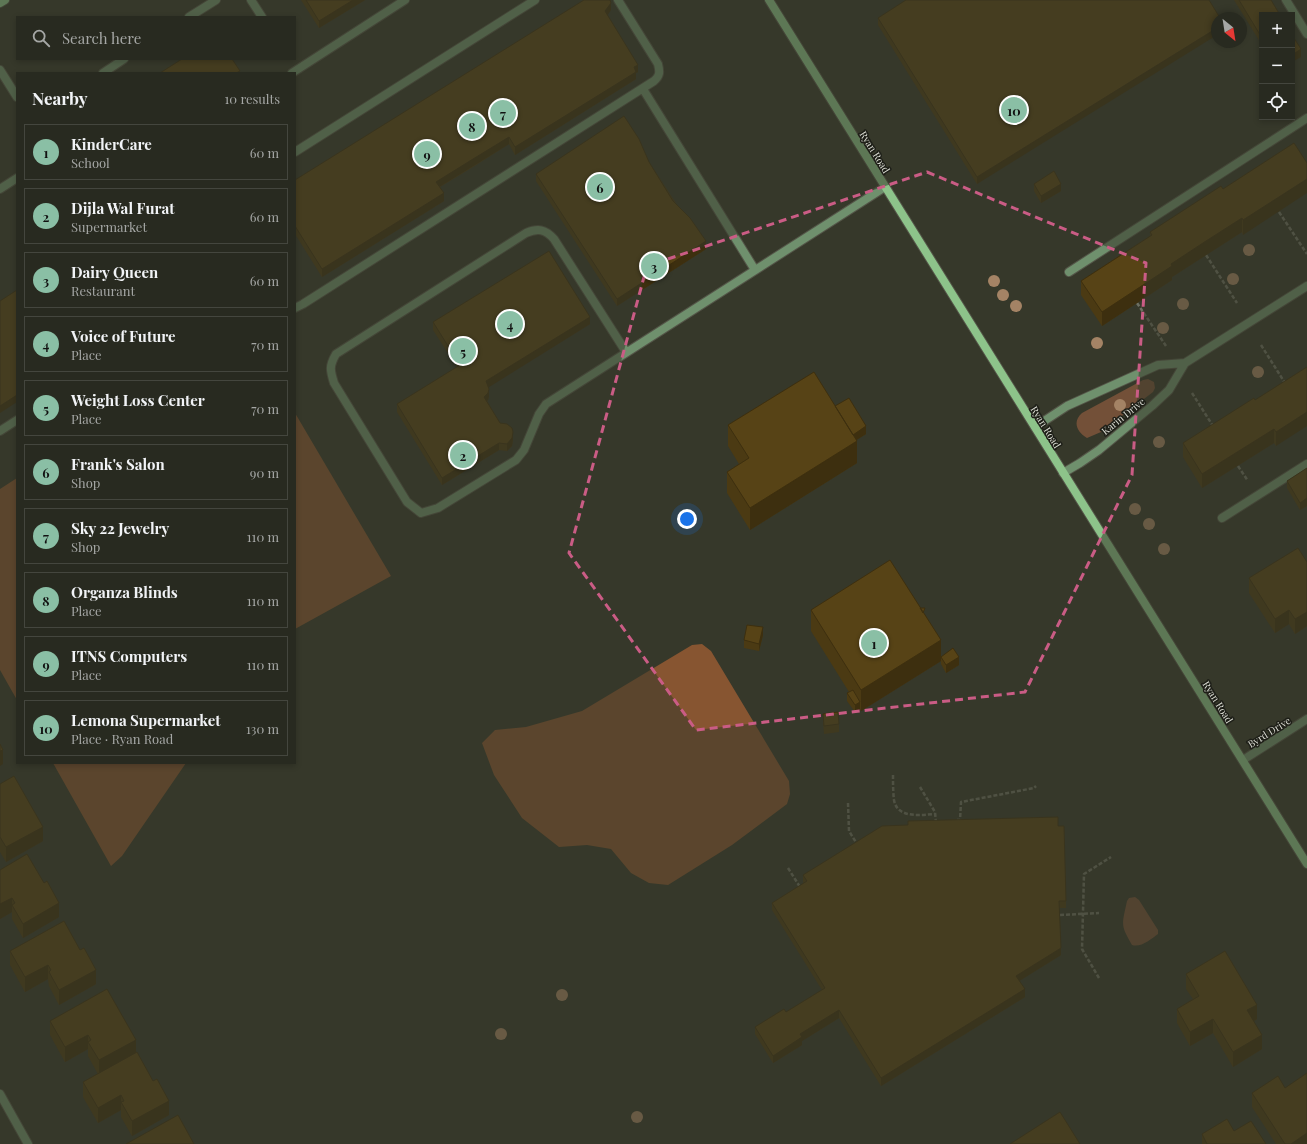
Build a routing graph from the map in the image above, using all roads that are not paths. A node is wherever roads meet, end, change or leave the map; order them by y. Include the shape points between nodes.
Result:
1 (5, 0) edge
2 (216, 0) edge
3 (251, 0) edge
4 (405, 0) edge
5 (535, 0) edge
6 (618, 0) edge
7 (769, 0) edge
8 (1286, 0) edge
9 (0, 3) edge
10 (191, 16) edge
11 (261, 16) edge
12 (1307, 34) edge
13 (122, 60) edge
14 (0, 70) edge
15 (104, 72) edge
16 (294, 72) edge
17 (643, 89) junction
18 (16, 95) edge
19 (1307, 118) edge
20 (296, 151) edge
21 (16, 179) edge
22 (885, 187) junction
23 (0, 189) edge
24 (755, 270) junction
25 (1068, 272) dead end
26 (1307, 286) edge
27 (296, 308) edge
28 (626, 352) junction
29 (1185, 363) junction
30 (16, 421) edge
31 (1035, 427) junction
32 (0, 431) edge
33 (1307, 464) edge
34 (1063, 473) junction
35 (1222, 518) dead end
36 (1307, 720) edge
37 (1242, 760) junction
38 (1307, 864) edge
39 (0, 1094) edge
40 (28, 1144) edge

1 - 9 main road
2 - 10 street
3 - 11 street
4 - 16 street
5 - 20 street
6 - 17 street via 660,70 658,77
7 - 22 main road, Ryan Road
8 - 12 street
13 - 15 street
14 - 18 street
17 - 24 street
17 - 27 street
19 - 25 street
21 - 23 street
22 - 24 street
22 - 31 main road, Ryan Road
24 - 28 street
26 - 29 street, Karin Drive
28 - 28 street via 546,404 539,414 524,450 516,460 438,508 421,513 407,502 334,383 331,373 331,363 336,354 534,230 549,233 554,239
29 - 31 street, Karin Drive via 1158,365 1067,406
29 - 34 street, Karin Drive via 1169,390 1152,406 1098,450
30 - 32 street
31 - 34 main road, Ryan Road
33 - 35 street
34 - 37 main road, Ryan Road
36 - 37 street, Byrd Drive
37 - 38 main road, Ryan Road
39 - 40 street

